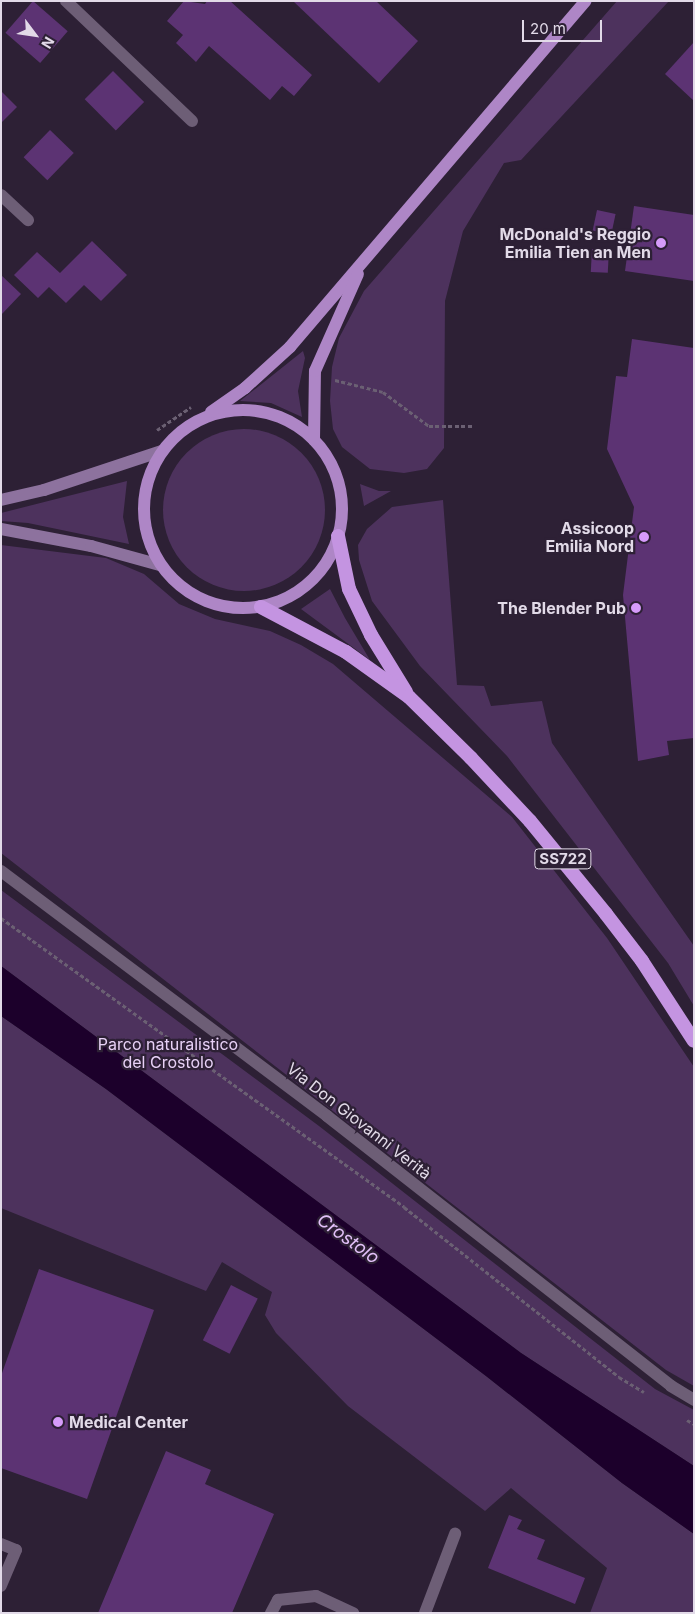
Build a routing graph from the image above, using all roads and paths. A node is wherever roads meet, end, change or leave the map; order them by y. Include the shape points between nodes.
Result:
1 (66, 1) edge
2 (586, 1) edge
3 (192, 121) dead end
4 (1, 195) edge
5 (28, 220) dead end
6 (366, 256) junction
7 (331, 379) dead end
8 (193, 405) dead end
9 (203, 418) junction
10 (474, 426) dead end
11 (155, 431) dead end
12 (314, 440) junction
13 (162, 451) junction
14 (1, 500) edge
15 (1, 529) edge
16 (338, 536) junction
17 (160, 565) junction
18 (261, 607) junction
19 (409, 697) junction
20 (1, 871) edge
21 (1, 918) edge
22 (694, 1041) edge
23 (652, 1398) dead end
24 (694, 1400) edge
25 (685, 1418) dead end
26 (694, 1424) edge
27 (455, 1534) dead end
28 (1, 1544) edge
29 (1, 1586) edge
30 (271, 1613) edge
31 (353, 1613) edge
32 (425, 1613) edge

1 - 3 street
2 - 6 main road
4 - 5 street
6 - 9 main road via 290,347 245,388
6 - 12 main road via 315,371
7 - 10 path via 383,392 429,426
8 - 11 path
9 - 12 main road via 232,410 262,411 290,422
9 - 13 main road via 180,431
12 - 16 main road via 330,461 338,483 342,506
13 - 14 main road via 44,490
13 - 17 main road via 148,478 143,508 147,538
15 - 17 main road via 91,546
16 - 18 main road via 327,561 309,582 287,598
16 - 19 highway, SS722 via 349,589 371,636
17 - 18 main road via 180,586 204,601 232,608
18 - 19 highway, SS722 via 346,652
19 - 22 highway, SS722 via 530,821 571,869 642,961
20 - 24 street, Via Don Giovanni Verità via 327,1116 671,1386
21 - 23 path via 404,1207 619,1377
25 - 26 path
27 - 32 street
28 - 29 street via 16,1550
30 - 31 street via 278,1600 316,1596

